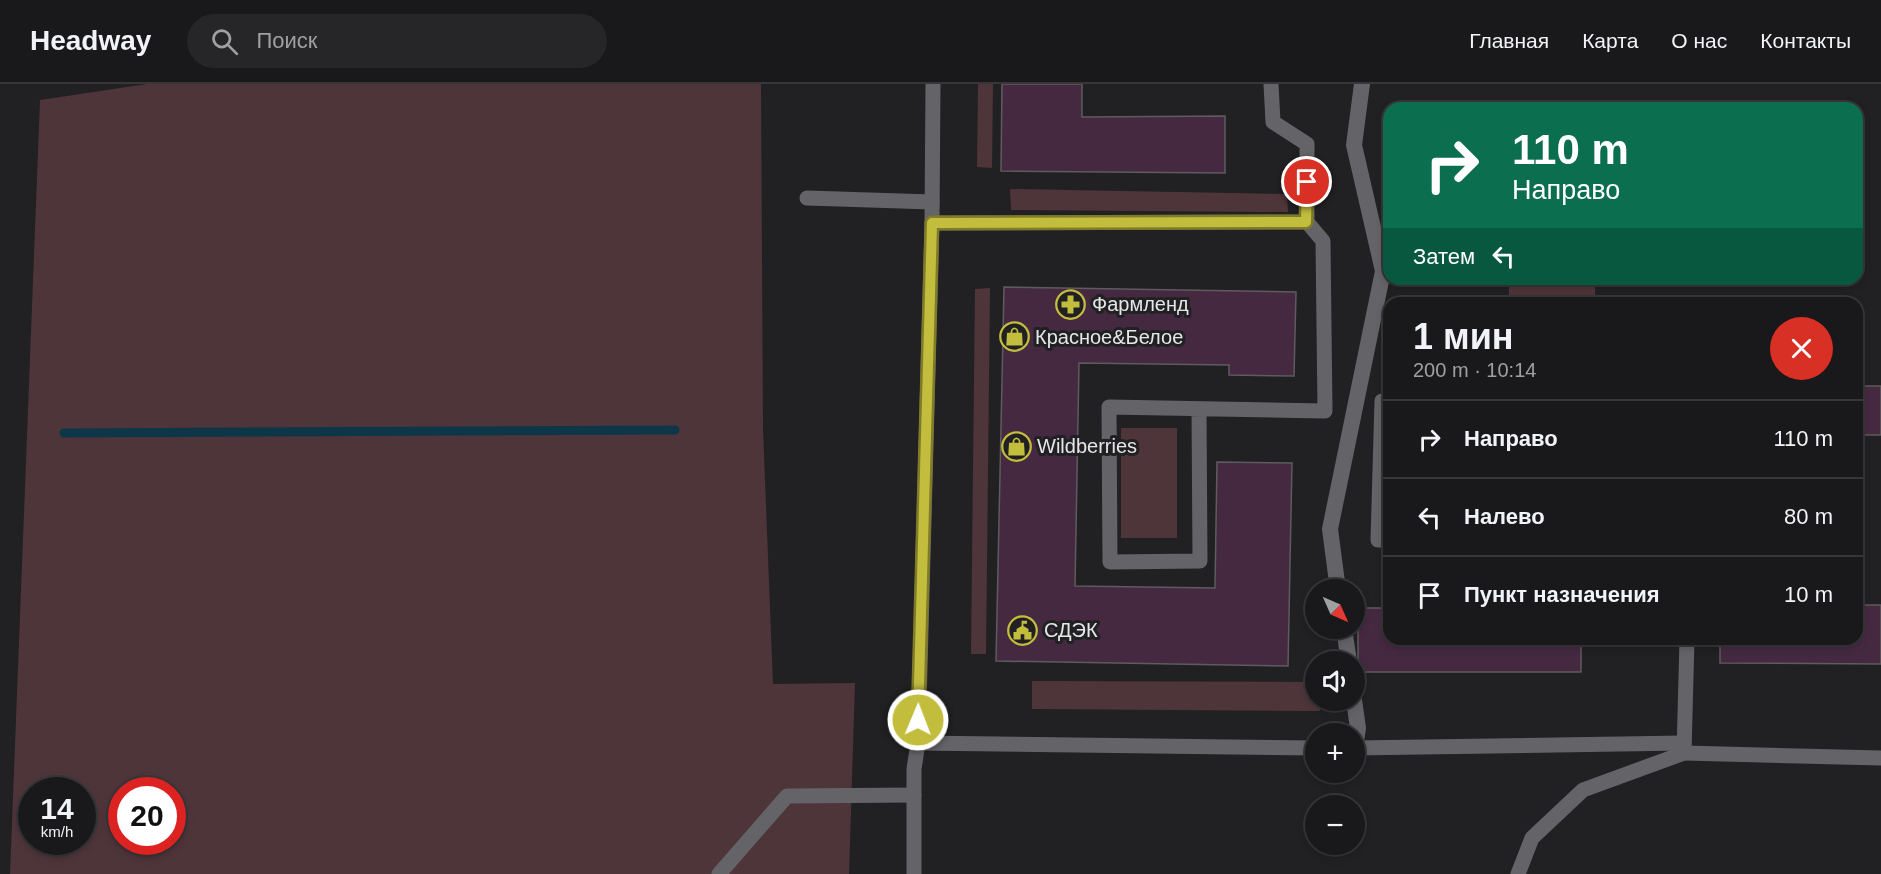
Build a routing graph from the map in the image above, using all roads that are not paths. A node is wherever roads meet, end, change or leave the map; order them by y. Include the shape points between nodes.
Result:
1 (933, 84) edge
2 (1271, 84) edge
3 (1362, 84) edge
4 (807, 198) dead end
5 (932, 202) junction
6 (1306, 222) junction
7 (932, 223) junction
8 (1383, 401) edge
9 (1199, 409) junction
10 (1383, 540) edge
11 (1337, 579) edge
12 (1687, 645) edge
13 (918, 743) junction
14 (1305, 748) edge
15 (1365, 748) edge
16 (1684, 748) junction
17 (1881, 758) edge
18 (914, 795) junction
19 (719, 874) edge
20 (914, 874) edge
21 (1518, 874) edge

1 - 5 lane
2 - 6 lane via 1273,122 1306,144
3 - 11 street via 1354,145 1383,271 1330,529
4 - 5 lane
5 - 7 lane
6 - 7 lane
6 - 9 lane via 1323,241 1325,411
7 - 13 lane
8 - 10 lane via 1378,540
9 - 9 lane via 1109,407 1110,562 1200,561
12 - 16 lane
13 - 14 lane
13 - 18 lane
15 - 16 lane
16 - 17 lane
16 - 21 lane via 1583,790 1532,838
18 - 19 lane via 787,796
18 - 20 lane

